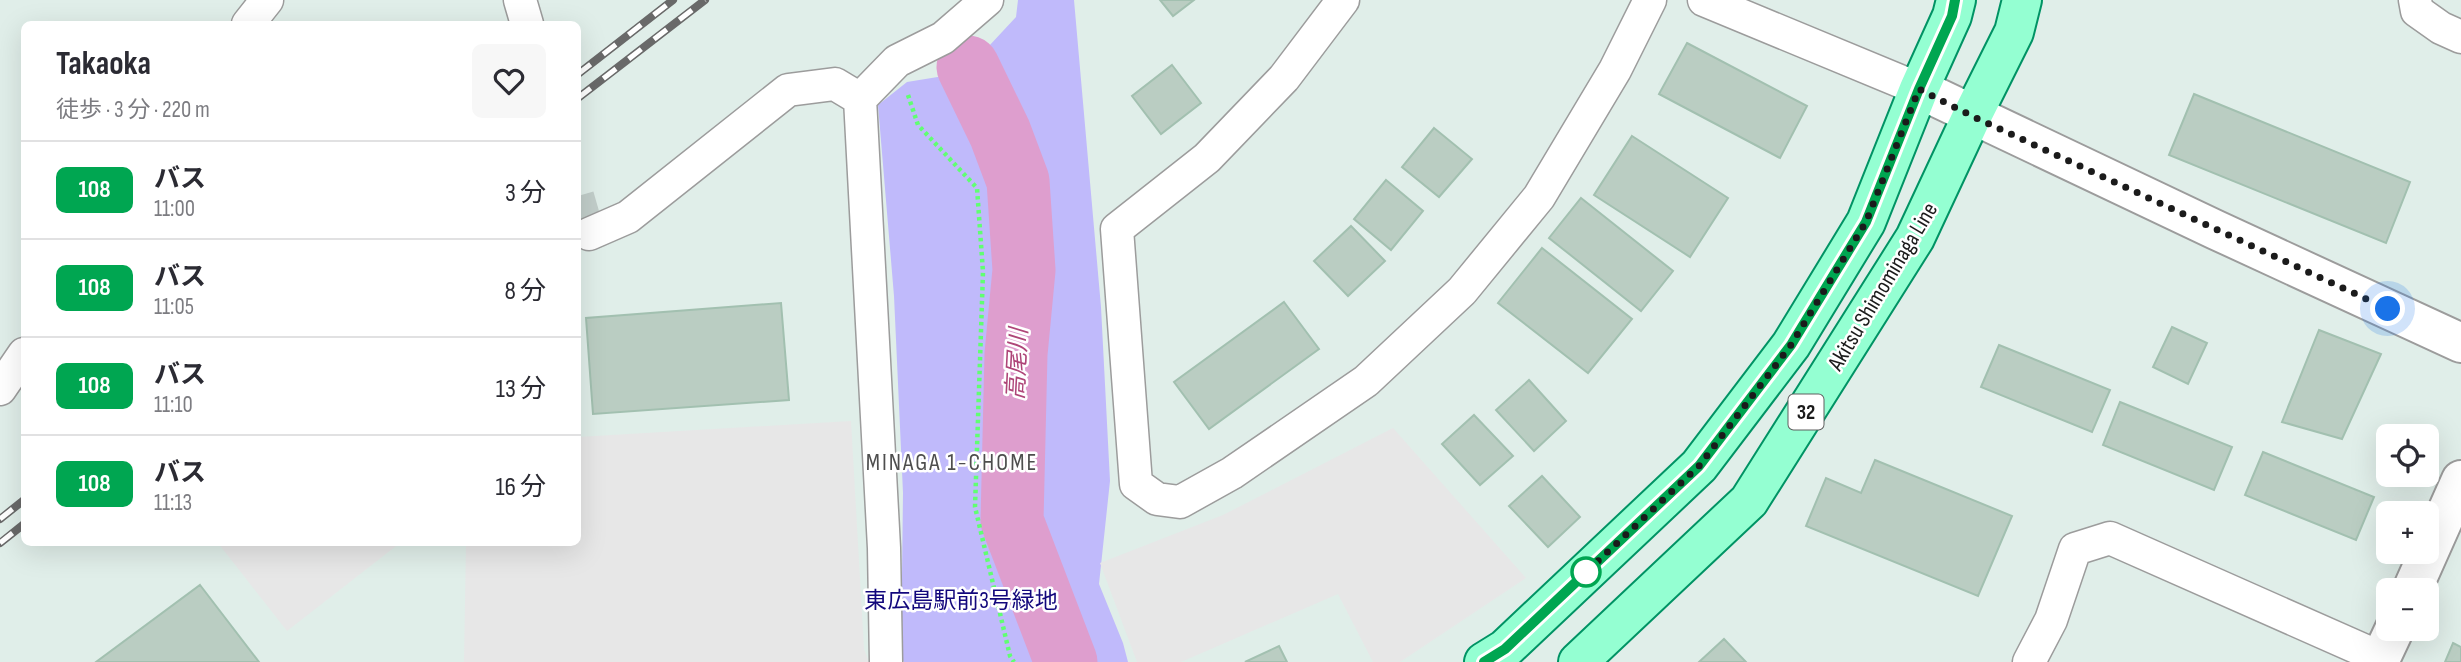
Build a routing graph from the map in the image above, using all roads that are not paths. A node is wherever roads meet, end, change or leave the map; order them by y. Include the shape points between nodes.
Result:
1 (267, 0) edge
2 (520, 0) edge
3 (987, 0) edge
4 (1343, 0) edge
5 (1650, 0) edge
6 (1704, 0) edge
7 (1955, 0) edge
8 (2022, 0) edge
9 (2415, 0) edge
10 (250, 21) edge
11 (526, 21) edge
12 (2461, 37) edge
13 (1919, 89) junction
14 (860, 99) junction
15 (1972, 116) junction
16 (589, 234) dead end
17 (2461, 343) edge
18 (21, 358) edge
19 (0, 389) edge
20 (2461, 480) edge
21 (2417, 578) edge
22 (2385, 649) edge
23 (886, 662) edge
24 (1484, 662) edge
25 (1578, 662) edge
26 (2029, 662) edge

1 - 10 street
2 - 11 street
3 - 14 street via 943,38 897,61
4 - 5 street via 1284,78 1207,158 1117,229 1136,484 1157,499 1180,502 1232,473 1366,381 1462,291 1539,197 1615,70
6 - 13 street
7 - 13 main road, Akitsu Shimominaga Line / 32
8 - 15 main road, Akitsu Shimominaga Line / 32 via 2014,33
9 - 12 street via 2417,10
13 - 15 street
13 - 24 main road, Akitsu Shimominaga Line / 32 via 1866,222 1791,345 1699,466 1505,649
14 - 16 street via 835,84 788,90 628,217
14 - 23 street
15 - 17 street
15 - 25 main road, Akitsu Shimominaga Line / 32 via 1915,238 1749,501
18 - 19 street
20 - 21 street
22 - 26 street via 2110,538 2075,549 2051,620

